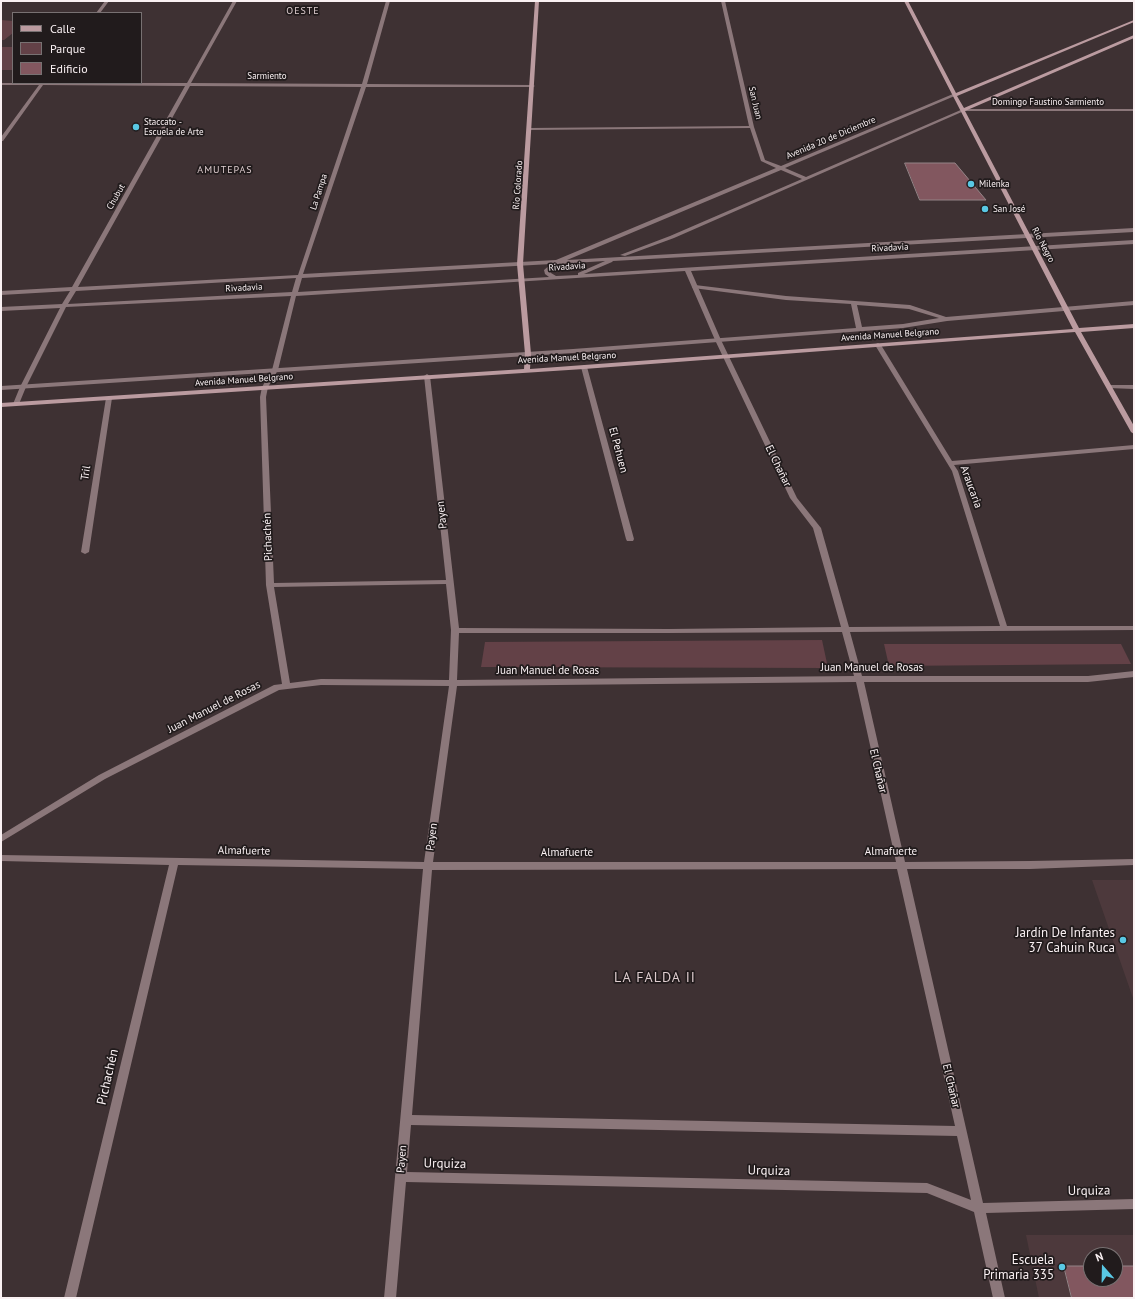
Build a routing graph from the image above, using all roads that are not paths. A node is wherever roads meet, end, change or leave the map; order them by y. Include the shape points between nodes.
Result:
1 (107, 1) edge
2 (235, 1) edge
3 (388, 1) edge
4 (537, 1) edge
5 (723, 1) edge
6 (906, 1) edge
7 (99, 12) edge
8 (1134, 21) edge
9 (1134, 36) edge
10 (1, 84) edge
11 (12, 84) edge
12 (42, 84) edge
13 (142, 84) edge
14 (189, 84) junction
15 (364, 85) junction
16 (532, 86) junction
17 (955, 95) junction
18 (963, 110) junction
19 (1134, 110) edge
20 (752, 127) junction
21 (529, 129) junction
22 (1, 140) edge
23 (779, 169) junction
24 (807, 179) junction
25 (1134, 230) edge
26 (1028, 236) junction
27 (1134, 242) edge
28 (1035, 249) junction
29 (615, 258) junction
30 (557, 262) junction
31 (520, 264) junction
32 (687, 269) junction
33 (575, 276) junction
34 (300, 277) junction
35 (554, 277) junction
36 (522, 279) junction
37 (695, 287) junction
38 (74, 289) junction
39 (1, 293) edge
40 (294, 294) junction
41 (854, 303) junction
42 (1134, 303) edge
43 (64, 306) junction
44 (1066, 308) junction
45 (1, 310) edge
46 (947, 319) junction
47 (1134, 326) edge
48 (859, 329) junction
49 (1077, 330) junction
50 (718, 340) junction
51 (878, 345) junction
52 (528, 354) junction
53 (726, 356) junction
54 (584, 367) junction
55 (275, 370) junction
56 (527, 370) junction
57 (427, 376) junction
58 (23, 386) junction
59 (1110, 386) junction
60 (265, 387) junction
61 (1134, 387) edge
62 (1, 388) edge
63 (110, 398) junction
64 (1, 404) edge
65 (16, 404) junction
66 (1134, 432) edge
67 (1134, 447) edge
68 (949, 463) junction
69 (630, 539) dead end
70 (85, 552) dead end
71 (450, 582) junction
72 (270, 585) junction
73 (1004, 628) junction
74 (1134, 628) edge
75 (455, 630) junction
76 (846, 630) junction
77 (1134, 674) edge
78 (859, 679) junction
79 (453, 683) junction
80 (286, 685) junction
81 (1, 839) edge
82 (1, 858) edge
83 (174, 862) junction
84 (1134, 862) edge
85 (900, 864) junction
86 (428, 866) junction
87 (405, 1120) junction
88 (961, 1131) junction
89 (400, 1177) junction
90 (1134, 1204) edge
91 (978, 1208) junction
92 (70, 1298) edge
93 (390, 1298) edge
94 (999, 1298) edge

1 - 7 street
2 - 14 street, Chubut
3 - 15 street, La Pampa
4 - 16 street, Río Colorado
5 - 20 street, San Juan
6 - 17 street, Río Negro
8 - 17 street, Avenida 20 de Diciembre
9 - 18 street
10 - 11 street, Sarmiento
12 - 22 street
13 - 14 street, Sarmiento
14 - 15 street, Sarmiento
14 - 38 street, Chubut
15 - 16 street, Sarmiento
15 - 34 street, La Pampa
16 - 21 street, Río Colorado
17 - 18 street, Río Negro
17 - 23 street, Avenida 20 de Diciembre
18 - 19 street, Domingo Faustino Sarmiento
18 - 24 street
18 - 26 street, Río Negro
20 - 21 street
20 - 23 street, San Juan via 763,161
21 - 31 street, Río Colorado
23 - 24 street, San Juan
23 - 30 street, Avenida 20 de Diciembre
24 - 29 street via 672,237
25 - 26 street, Rivadavia
26 - 28 street, Río Negro
26 - 29 street, Rivadavia
27 - 28 street, Rivadavia
28 - 32 street, Rivadavia
28 - 44 street, Río Negro
29 - 30 street, Rivadavia
29 - 33 street
30 - 31 street, Rivadavia
30 - 35 street via 547,270 548,274
31 - 34 street, Rivadavia
31 - 36 street, Río Colorado
32 - 33 street, Rivadavia
32 - 37 street, El Chañar
33 - 35 street, Rivadavia
34 - 38 street, Rivadavia
34 - 40 street, La Pampa
35 - 36 street, Rivadavia
36 - 40 street, Rivadavia
36 - 52 street, Río Colorado
37 - 41 street
37 - 50 street, El Chañar
38 - 39 street, Rivadavia
38 - 43 street, Chubut
40 - 43 street, Rivadavia
40 - 55 street, La Pampa
41 - 46 street via 910,308
41 - 48 street
42 - 44 street
43 - 45 street, Rivadavia
43 - 58 street, Chubut
44 - 46 street
44 - 49 street, Río Negro
46 - 48 street
47 - 49 street, Avenida Manuel Belgrano
48 - 50 street
49 - 51 street, Avenida Manuel Belgrano
49 - 59 street, Río Negro
50 - 52 street
50 - 53 street, El Chañar
51 - 53 street, Avenida Manuel Belgrano
51 - 68 street, Araucaria
52 - 55 street
52 - 56 street, Río Colorado
53 - 54 street, Avenida Manuel Belgrano
53 - 76 street, El Chañar via 794,498 817,528
54 - 56 street, Avenida Manuel Belgrano
54 - 69 street, El Pehuen
55 - 58 street
55 - 60 street, La Pampa
56 - 57 street, Avenida Manuel Belgrano
57 - 60 street, Avenida Manuel Belgrano
57 - 71 street, Payen
58 - 62 street
58 - 65 street, Chubut
59 - 61 street
59 - 66 street, Río Negro
60 - 63 street, Avenida Manuel Belgrano
60 - 72 street, Pichachén
63 - 65 street, Avenida Manuel Belgrano
63 - 70 street, Tril
64 - 65 street, Avenida Manuel Belgrano
67 - 68 street
68 - 73 street, Araucaria via 955,471
71 - 72 street
71 - 75 street, Payen
72 - 80 street, Pichachén
73 - 74 street
73 - 76 street
75 - 76 street
75 - 79 street, Payen
76 - 78 street, El Chañar
77 - 78 street, Juan Manuel de Rosas via 1088,680
78 - 79 street, Juan Manuel de Rosas
78 - 85 street, El Chañar
79 - 80 street, Juan Manuel de Rosas via 321,682
79 - 86 street, Payen
80 - 81 street, Juan Manuel de Rosas via 277,687 102,777
82 - 83 street, Almafuerte
83 - 86 street, Almafuerte
83 - 92 street, Pichachén
84 - 85 street, Almafuerte via 1030,865
85 - 86 street, Almafuerte
85 - 88 street, El Chañar
86 - 87 street, Payen
87 - 88 street
87 - 89 street, Payen
88 - 91 street, El Chañar
89 - 91 street, Urquiza via 927,1188
89 - 93 street, Payen
90 - 91 street, Urquiza
91 - 94 street, El Chañar

